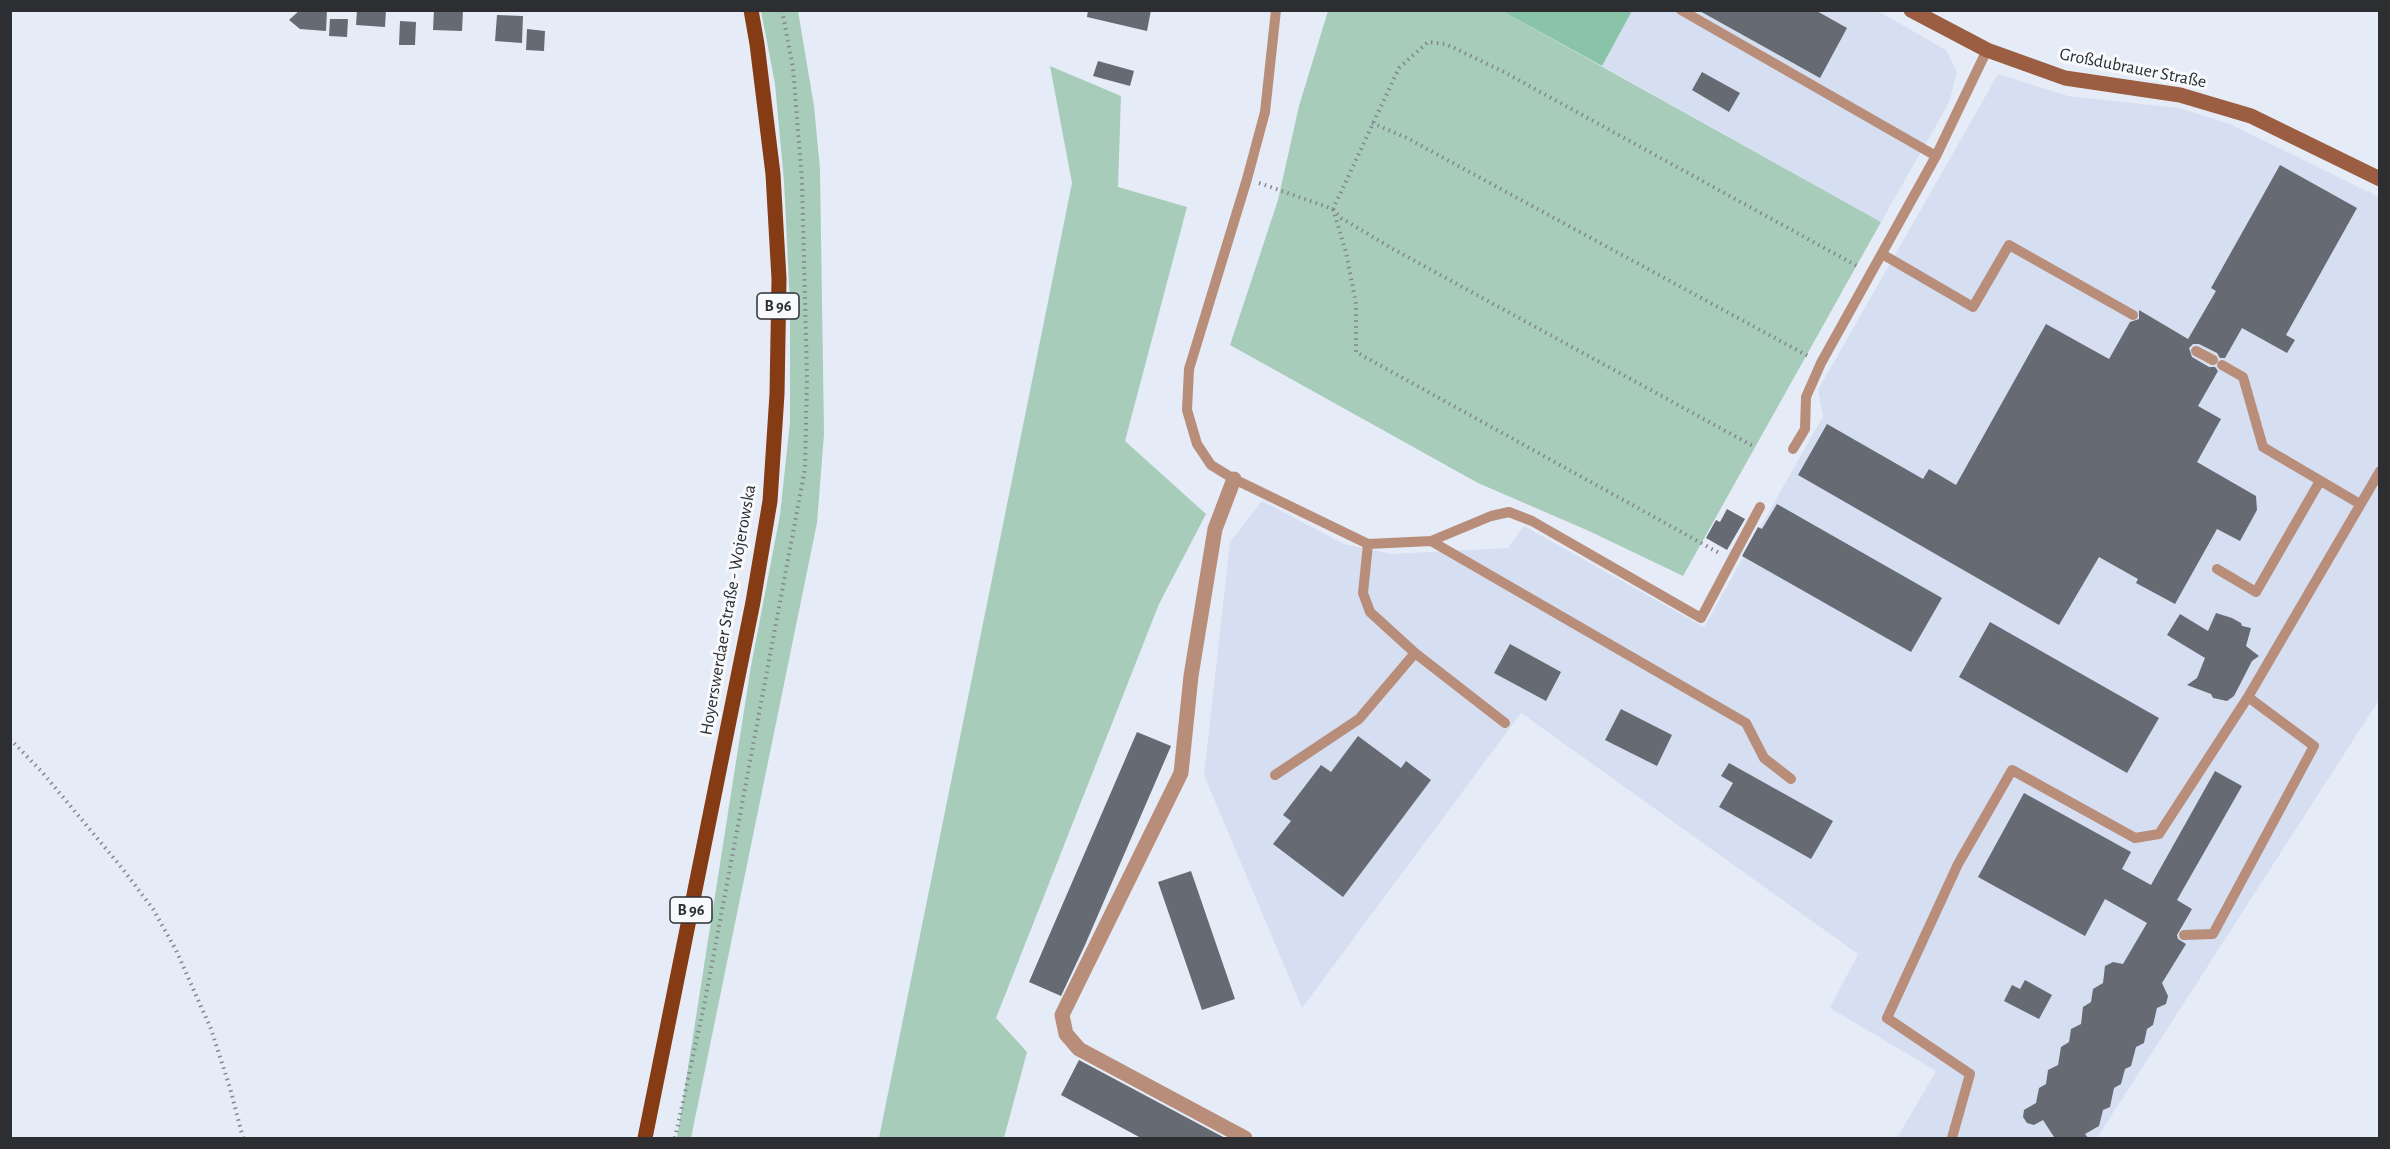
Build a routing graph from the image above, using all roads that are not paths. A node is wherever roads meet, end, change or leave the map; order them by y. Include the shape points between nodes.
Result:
1 (751, 10) edge
2 (1276, 10) edge
3 (1680, 10) edge
4 (1911, 10) edge
5 (1987, 50) junction
6 (1936, 156) junction
7 (2379, 179) edge
8 (1882, 254) junction
9 (2133, 315) dead end
10 (2196, 351) dead end
11 (1793, 449) dead end
12 (2379, 471) edge
13 (1234, 479) junction
14 (2320, 481) junction
15 (2360, 504) junction
16 (1760, 507) dead end
17 (1431, 541) junction
18 (1368, 544) junction
19 (2217, 568) dead end
20 (1415, 653) junction
21 (2248, 697) junction
22 (1505, 723) dead end
23 (1275, 775) dead end
24 (1791, 779) dead end
25 (2184, 935) dead end
26 (645, 1138) edge
27 (1245, 1138) edge
28 (1952, 1138) edge

1 - 26 main road, Hoyerswerdaer Straße - Wojerowska / B 96 via 773,174 779,279 770,501
2 - 13 lane via 1265,112 1189,369 1187,410 1197,444 1211,465
3 - 6 lane
4 - 5 main road, Großdubrauer Straße
5 - 6 lane
5 - 7 main road, Großdubrauer Straße via 2065,78 2181,95 2214,104 2252,117
6 - 8 lane
8 - 9 lane via 1973,307 2009,245
8 - 11 lane via 1821,363 1806,397 1805,429
10 - 14 lane via 2243,377 2263,447
12 - 15 lane
13 - 18 lane
13 - 27 street via 1215,530 1191,676 1181,773 1062,1015 1066,1034 1079,1049
14 - 15 lane
14 - 19 lane via 2256,592
15 - 21 lane
16 - 17 lane via 1701,618 1532,521 1509,512
17 - 18 lane
17 - 24 lane via 1746,723 1764,758
18 - 20 lane via 1363,593 1366,603
20 - 22 lane
20 - 23 lane via 1359,719
21 - 25 lane via 2314,746 2213,934
21 - 28 lane via 2159,834 2135,838 2012,770 1958,864 1887,1018 1970,1074

